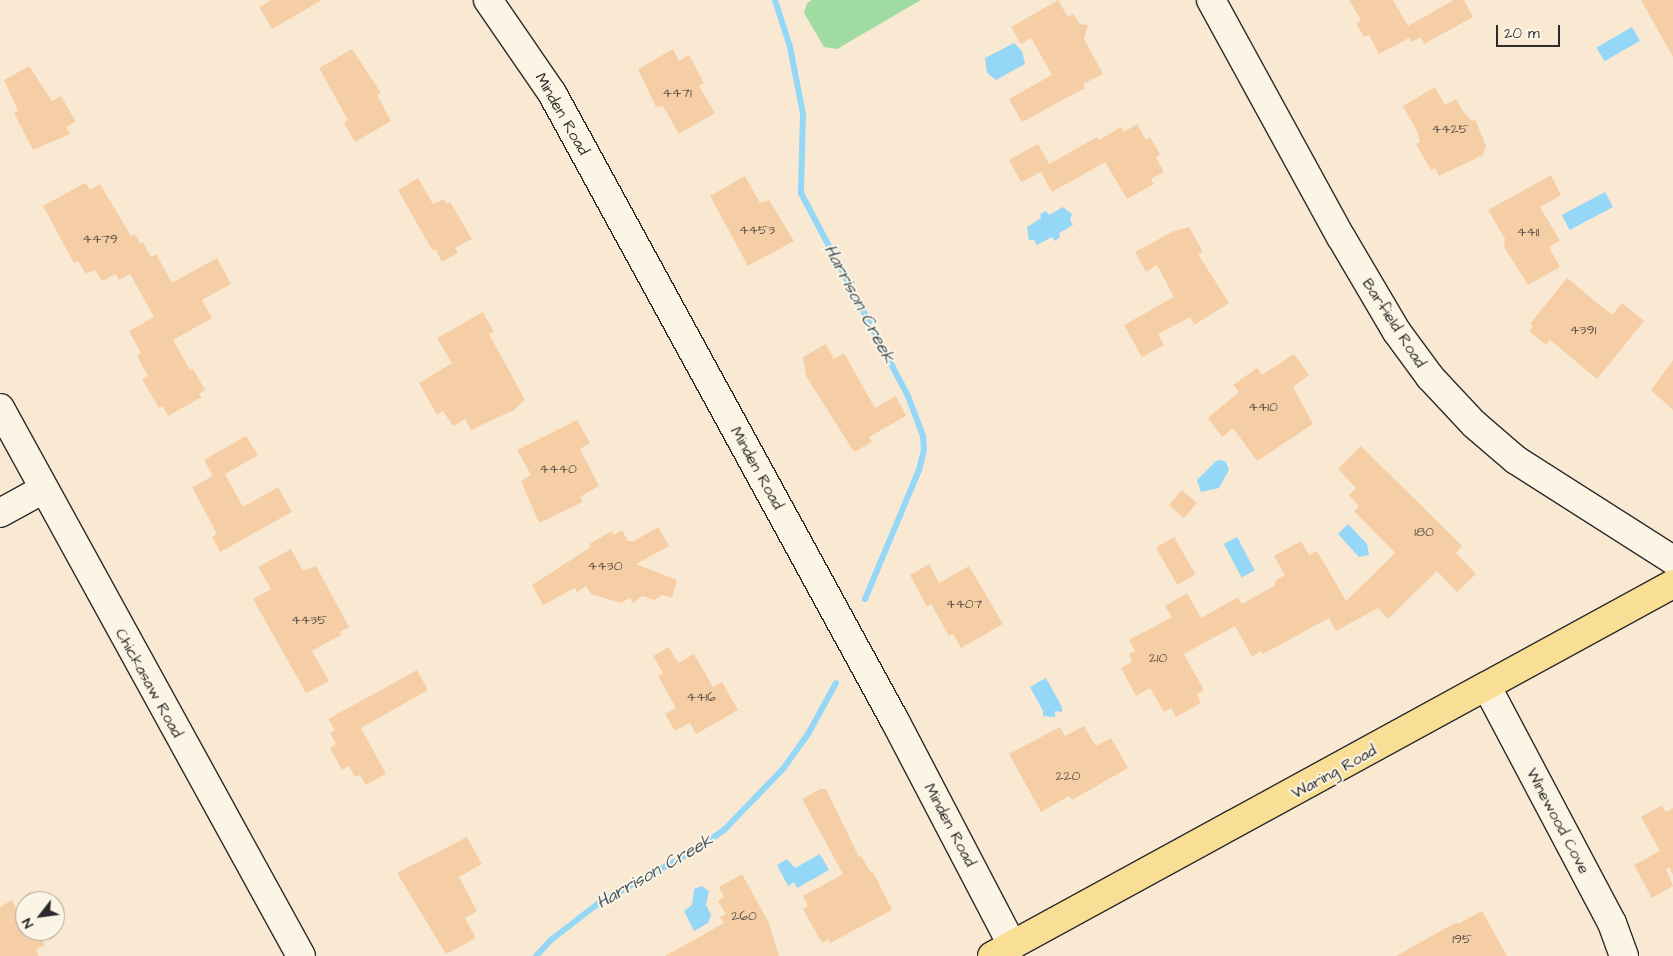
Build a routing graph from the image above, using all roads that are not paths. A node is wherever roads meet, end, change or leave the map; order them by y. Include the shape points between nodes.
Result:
1 (488, 0) edge
2 (1212, 0) edge
3 (0, 408) edge
4 (44, 489) junction
5 (0, 513) edge
6 (1673, 560) edge
7 (1673, 584) edge
8 (1487, 687) junction
9 (1002, 950) edge
10 (300, 956) edge
11 (1624, 956) edge

1 - 9 street, Minden Road via 552,93 895,721
2 - 6 street, Barfield Road via 1341,237 1397,332 1430,377 1463,414 1516,460
3 - 4 street, Chickasaw Road
4 - 5 street
4 - 10 street, Chickasaw Road
7 - 8 main road, Waring Road
8 - 9 main road, Waring Road
8 - 11 street, Winewood Cove via 1612,924

